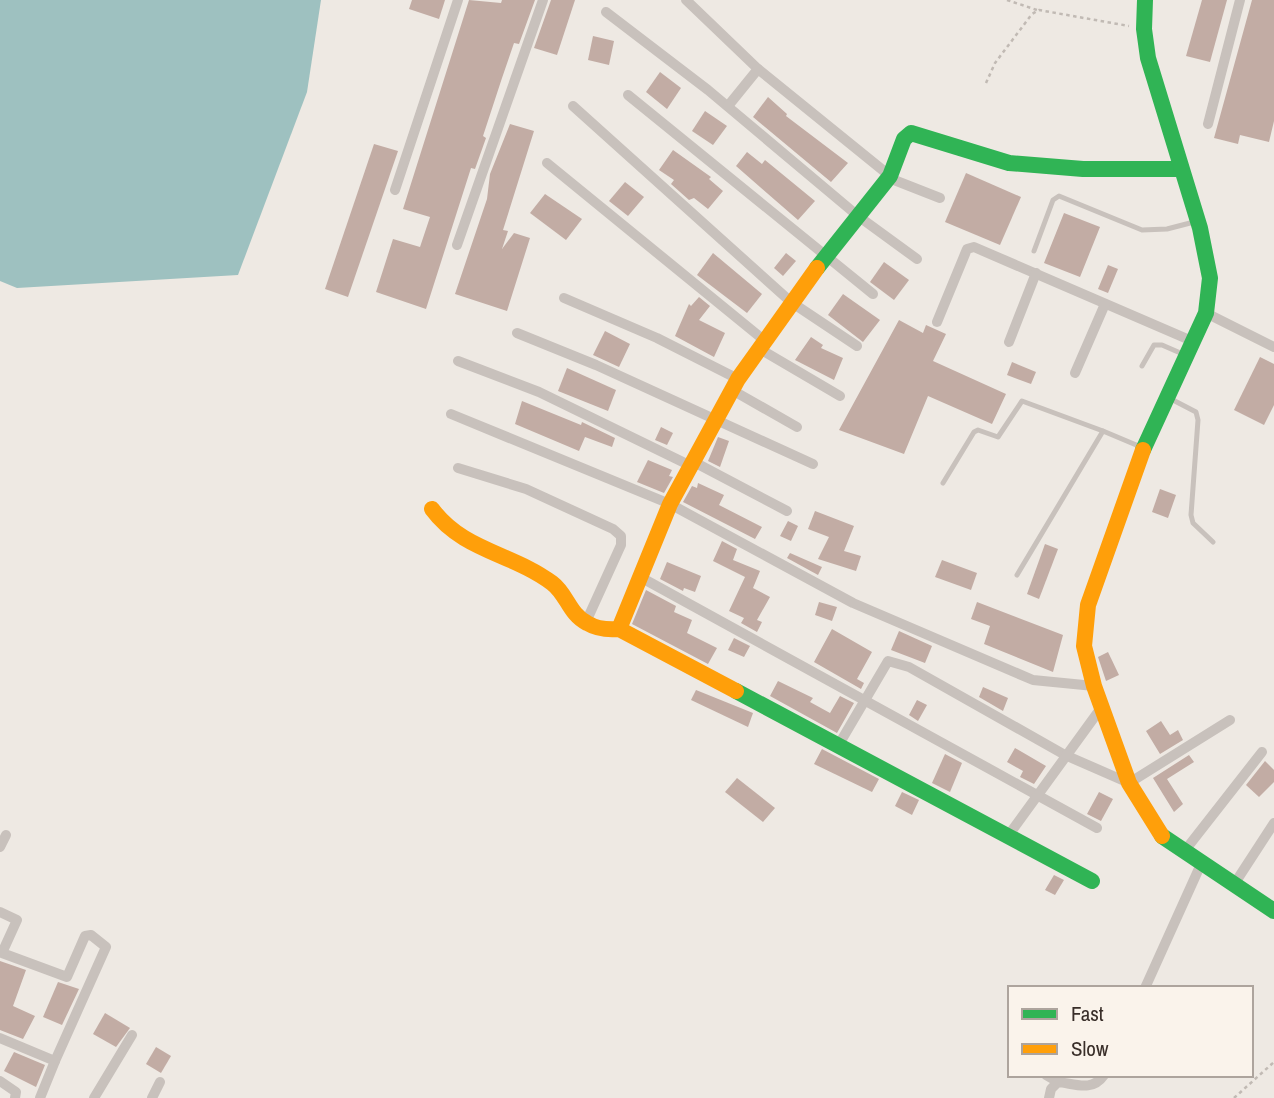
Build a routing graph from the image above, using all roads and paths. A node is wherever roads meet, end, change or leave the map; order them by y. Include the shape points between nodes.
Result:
1 (458, 0) edge
2 (543, 0) edge
3 (686, 0) edge
4 (1007, 0) edge
5 (1146, 0) edge
6 (1240, 0) edge
7 (1039, 10) junction
8 (606, 12) dead end
9 (1144, 29) junction
10 (758, 69) junction
11 (986, 82) dead end
12 (628, 95) dead end
13 (573, 106) dead end
14 (728, 106) junction
15 (1208, 124) dead end
16 (547, 163) dead end
17 (1180, 169) junction
18 (890, 177) junction
19 (395, 190) dead end
20 (940, 198) dead end
21 (858, 216) junction
22 (1197, 221) junction
23 (457, 245) dead end
24 (1034, 251) dead end
25 (827, 256) junction
26 (917, 259) dead end
27 (1036, 273) junction
28 (873, 293) dead end
29 (564, 298) dead end
30 (791, 302) junction
31 (1105, 304) junction
32 (1206, 313) junction
33 (937, 322) dead end
34 (517, 332) dead end
35 (1009, 341) dead end
36 (763, 345) junction
37 (857, 346) dead end
38 (1274, 347) edge
39 (1189, 348) junction
40 (458, 360) dead end
41 (1142, 366) dead end
42 (1075, 373) dead end
43 (735, 384) junction
44 (840, 396) dead end
45 (1166, 397) junction
46 (451, 414) dead end
47 (715, 422) junction
48 (797, 426) dead end
49 (1103, 431) junction
50 (1144, 448) junction
51 (692, 464) junction
52 (813, 464) dead end
53 (458, 468) dead end
54 (943, 483) dead end
55 (670, 504) junction
56 (432, 509) dead end
57 (787, 510) dead end
58 (1213, 542) dead end
59 (1017, 575) dead end
60 (642, 578) junction
61 (586, 622) junction
62 (620, 629) junction
63 (1094, 686) junction
64 (863, 700) junction
65 (1101, 708) junction
66 (1230, 720) dead end
67 (838, 746) junction
68 (1262, 752) dead end
69 (1065, 755) junction
70 (1129, 783) junction
71 (1037, 795) junction
72 (1274, 824) edge
73 (1097, 828) dead end
74 (6, 835) dead end
75 (1007, 836) junction
76 (0, 847) edge
77 (1183, 853) junction
78 (1201, 864) junction
79 (1091, 881) dead end
80 (1233, 886) junction
81 (1274, 911) edge
82 (0, 912) edge
83 (1146, 986) edge
84 (132, 1035) dead end
85 (0, 1038) edge
86 (55, 1061) junction
87 (1274, 1062) edge
88 (1049, 1077) edge
89 (1102, 1077) edge
90 (0, 1081) edge
91 (160, 1082) dead end
92 (1058, 1082) junction
93 (15, 1098) edge
94 (40, 1098) edge
95 (94, 1098) edge
96 (152, 1098) edge
97 (1049, 1098) edge
98 (1234, 1098) edge

1 - 19 street
2 - 23 street
3 - 10 street
4 - 7 path
5 - 9 street
6 - 15 street
7 - 9 path
7 - 11 path via 995,63
8 - 14 street
9 - 17 street
10 - 14 street
10 - 18 street
12 - 25 street
13 - 30 street
14 - 21 street
16 - 36 street
17 - 18 street via 1009,163 911,133 904,139
17 - 22 street
18 - 20 street
18 - 21 street
21 - 25 street
21 - 26 street
22 - 24 lane via 1167,229 1142,229 1059,197 1053,200
22 - 32 street via 1210,278
25 - 28 street
25 - 30 street
27 - 31 street
27 - 33 street via 974,247 967,249
27 - 35 street
29 - 43 street via 657,338
30 - 36 street
30 - 37 street
31 - 39 street
31 - 42 street
32 - 38 street
32 - 39 street
34 - 47 street
36 - 43 street
36 - 44 street
39 - 41 lane via 1154,345
39 - 45 street
40 - 51 street
43 - 47 street
43 - 48 street
45 - 50 street
45 - 58 lane via 1196,412 1191,516
46 - 55 street
47 - 51 street
47 - 52 street
49 - 50 lane
49 - 54 lane via 1022,401 998,437 974,432
49 - 59 lane
50 - 63 street via 1088,605 1084,646
51 - 55 street
51 - 57 street
53 - 61 street via 526,489 614,528 621,536
55 - 60 street
55 - 63 street via 866,608 1033,680
56 - 61 street via 442,526 466,541 526,566 554,584 568,608
60 - 62 street
60 - 64 street
61 - 62 street via 608,631
62 - 67 street
63 - 65 street
64 - 67 street
64 - 69 street via 883,666 895,662
64 - 71 street
65 - 69 street
65 - 70 street
66 - 70 street
67 - 75 street
68 - 77 street
69 - 70 street
69 - 71 street
70 - 77 street via 1157,832
71 - 73 street
71 - 75 street
72 - 80 street
74 - 76 street
75 - 79 street
77 - 78 street
78 - 80 street
78 - 83 street
80 - 81 street
82 - 86 street via 16,920 2,953 67,977 85,936 91,935 106,947
84 - 95 street
85 - 86 street
86 - 94 street
87 - 98 path
88 - 92 street
89 - 92 street via 1086,1087
90 - 93 street via 12,1086
91 - 96 street
92 - 97 street

